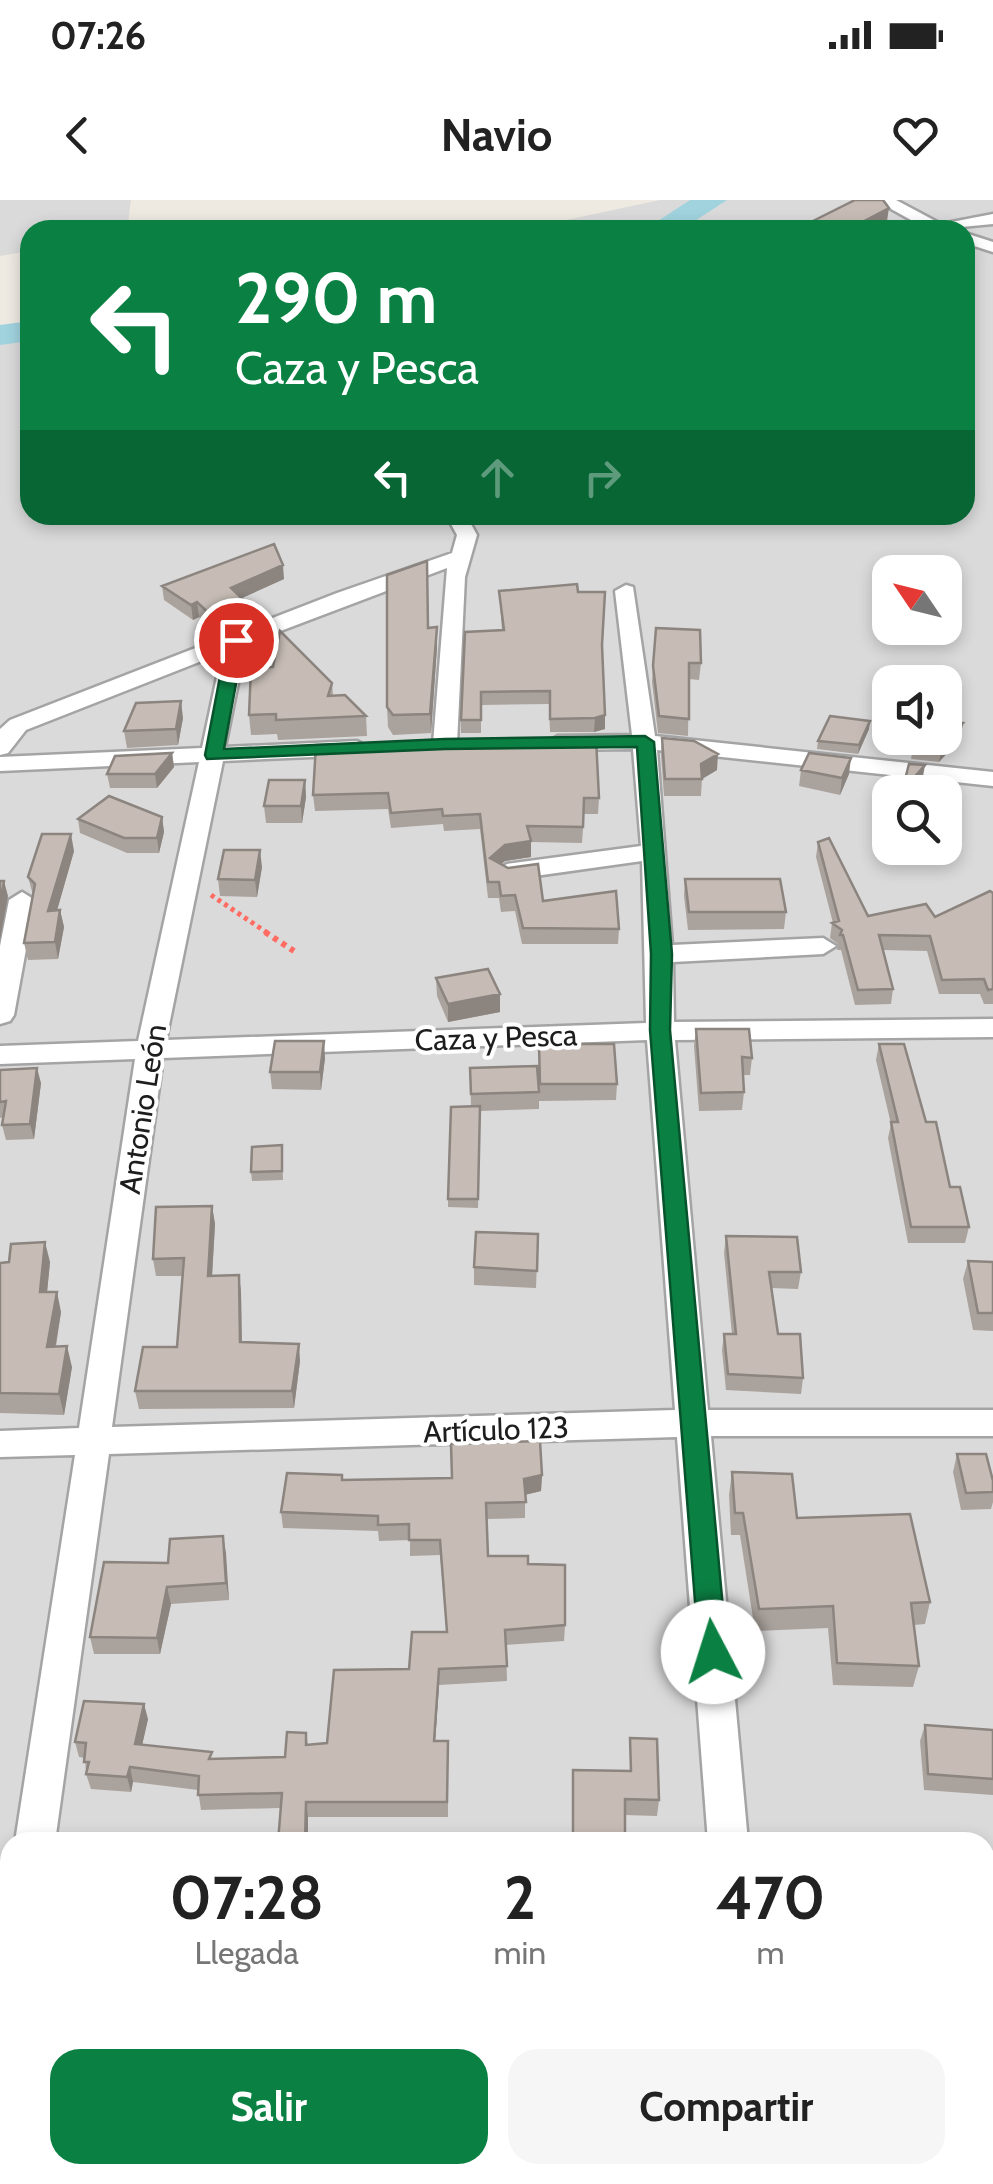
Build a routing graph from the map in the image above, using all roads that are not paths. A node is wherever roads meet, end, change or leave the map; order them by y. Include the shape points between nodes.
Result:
1 (883, 200) edge
2 (924, 220) edge
3 (462, 525) edge
4 (463, 556) junction
5 (626, 591) dead end
6 (236, 640) junction
7 (645, 742) junction
8 (536, 743) edge
9 (445, 744) edge
10 (387, 747) edge
11 (0, 748) edge
12 (214, 755) junction
13 (0, 764) edge
14 (993, 778) edge
15 (653, 852) junction
16 (506, 872) edge
17 (22, 900) dead end
18 (823, 946) dead end
19 (662, 954) junction
20 (0, 1016) edge
21 (993, 1028) edge
22 (660, 1030) junction
23 (151, 1048) junction
24 (0, 1055) edge
25 (993, 1423) edge
26 (694, 1424) junction
27 (94, 1442) junction
28 (0, 1444) edge
29 (36, 1832) edge
30 (727, 1832) edge

1 - 2 street
3 - 4 street via 467,535
4 - 6 street
4 - 9 street via 455,577
5 - 7 street
6 - 11 street via 18,725
6 - 12 street, Antonio León
7 - 8 street
7 - 14 street
7 - 15 street
10 - 12 street
12 - 13 street
12 - 23 street, Antonio León
15 - 16 street
15 - 19 street
17 - 20 street
18 - 19 street
19 - 22 street
21 - 22 street, Caza y Pesca
22 - 23 street, Caza y Pesca
22 - 26 street
23 - 24 street, Caza y Pesca
23 - 27 street, Antonio León
25 - 26 street, Artículo 123
26 - 27 street, Artículo 123
26 - 30 street
27 - 28 street, Artículo 123
27 - 29 street, Antonio León

